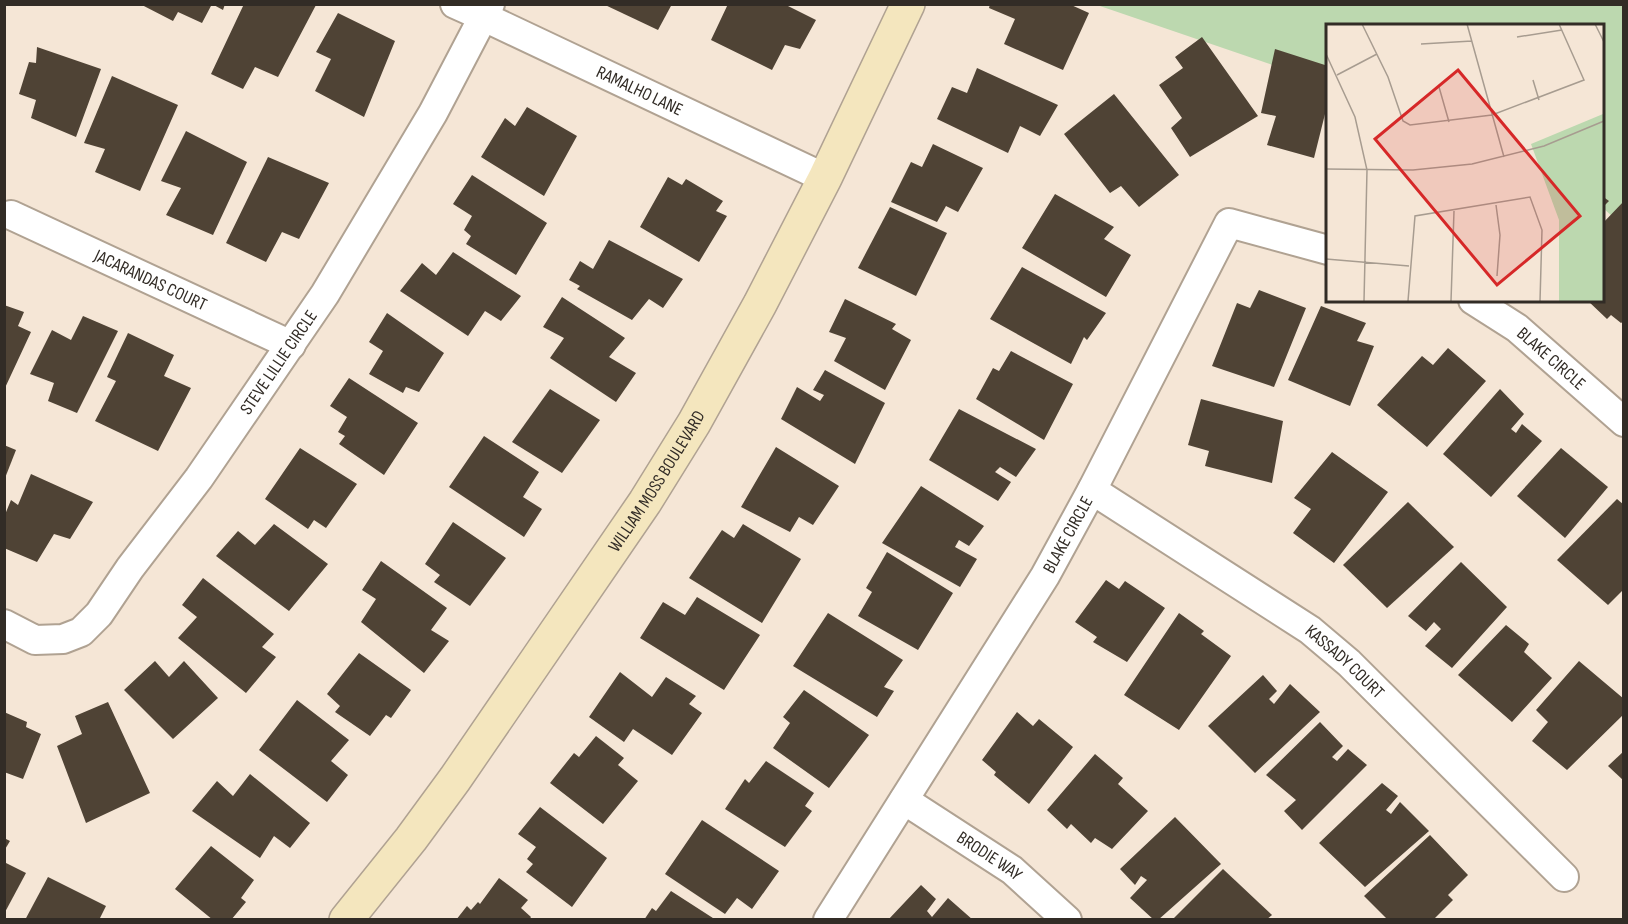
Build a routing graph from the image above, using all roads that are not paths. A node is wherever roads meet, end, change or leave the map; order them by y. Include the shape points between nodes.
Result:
1 (454, 4) edge
2 (908, 4) edge
3 (487, 11) edge
4 (825, 178) junction
5 (11, 215) dead end
6 (1326, 249) edge
7 (1476, 302) edge
8 (291, 345) junction
9 (1623, 422) edge
10 (1092, 490) junction
11 (4, 624) edge
12 (904, 800) junction
13 (1564, 877) dead end
14 (346, 920) edge
15 (828, 920) edge
16 (1067, 920) edge

1 - 3 street, RAMALHO LANE
2 - 4 street, WILLIAM MOSS BOULEVARD
3 - 4 street, RAMALHO LANE
3 - 8 street, STEVE LILLIE CIRCLE via 381,204
4 - 14 street, WILLIAM MOSS BOULEVARD via 700,413 645,502 455,779
5 - 8 street, JACARANDAS COURT
6 - 10 street, BLAKE CIRCLE via 1229,223
7 - 9 street, BLAKE CIRCLE via 1517,328
8 - 11 street, STEVE LILLIE CIRCLE via 199,478 99,614 81,632 63,639 35,640
10 - 12 street, BLAKE CIRCLE via 1045,576
10 - 13 street, KASSADY COURT via 1310,630 1349,663
12 - 15 street, BLAKE CIRCLE
12 - 16 street, BRODIE WAY via 1012,870

